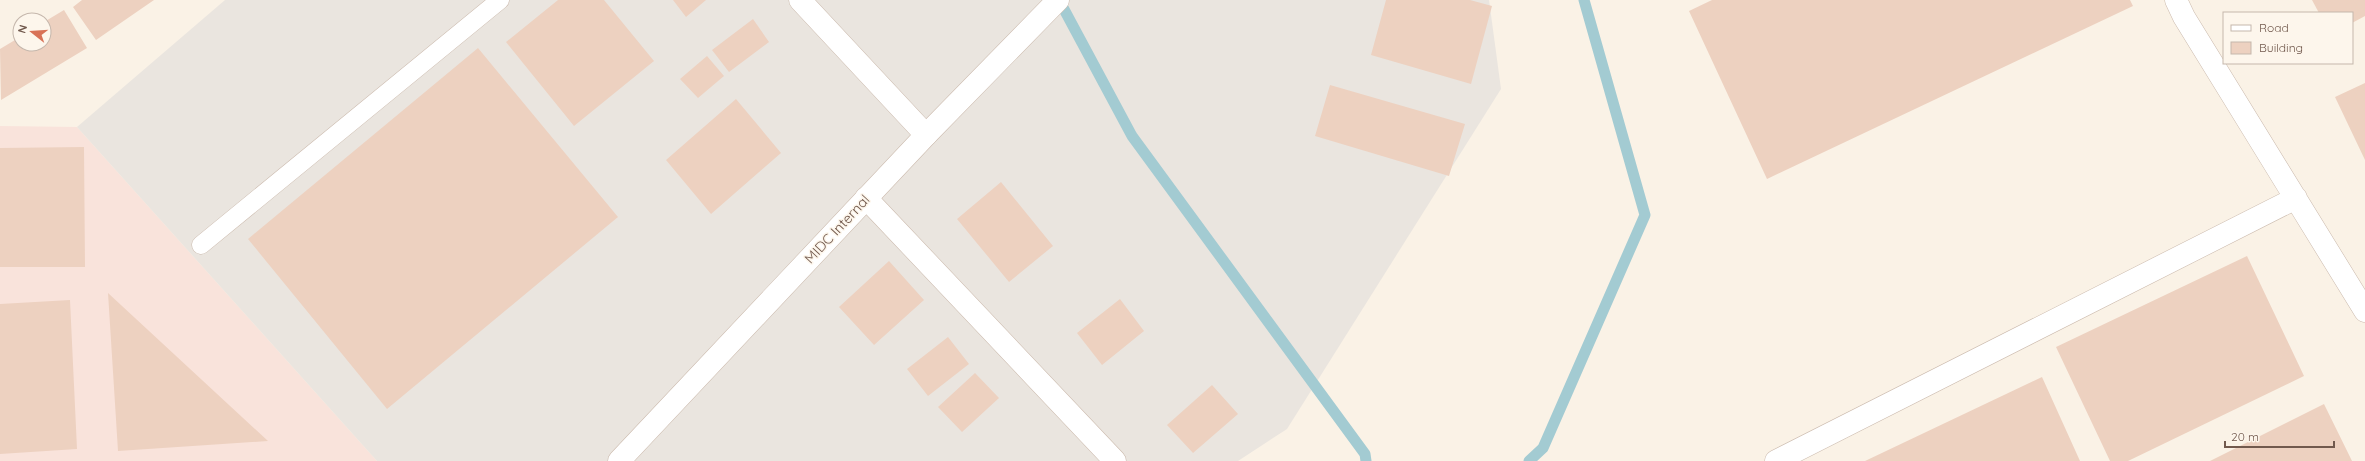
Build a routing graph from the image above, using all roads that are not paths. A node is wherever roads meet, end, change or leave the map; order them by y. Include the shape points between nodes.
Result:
1 (500, 0) edge
2 (800, 0) edge
3 (1058, 0) edge
4 (2176, 0) edge
5 (926, 135) junction
6 (866, 198) junction
7 (2296, 198) junction
8 (201, 245) dead end
9 (2365, 310) edge
10 (619, 461) edge
11 (1115, 461) edge
12 (1776, 461) edge

1 - 8 lane
2 - 5 street
3 - 5 street, MIDC Internal
4 - 7 street
5 - 6 street, MIDC Internal
6 - 10 street, MIDC Internal
6 - 11 street
7 - 9 street
7 - 12 street

